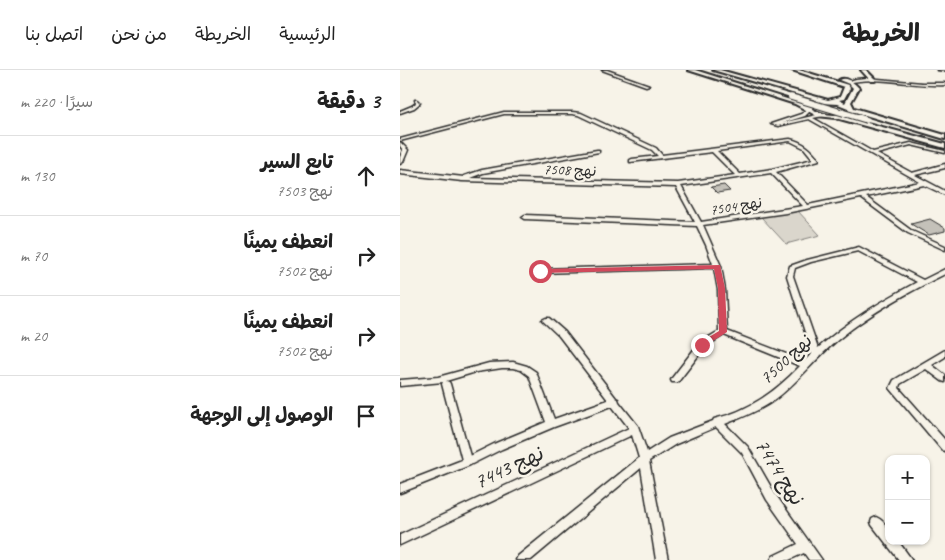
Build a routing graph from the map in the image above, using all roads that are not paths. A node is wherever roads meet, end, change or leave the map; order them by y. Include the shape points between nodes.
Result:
1 (604, 70) edge
2 (690, 70) edge
3 (698, 70) edge
4 (707, 70) edge
5 (715, 70) edge
6 (794, 70) edge
7 (804, 70) edge
8 (863, 70) edge
9 (940, 70) edge
10 (945, 70) edge
11 (873, 80) junction
12 (848, 82) junction
13 (647, 84) dead end
14 (945, 84) edge
15 (793, 96) junction
16 (416, 101) dead end
17 (829, 101) junction
18 (850, 107) junction
19 (808, 109) junction
20 (400, 112) edge
21 (821, 115) junction
22 (837, 116) junction
23 (810, 118) junction
24 (945, 139) edge
25 (400, 142) edge
26 (945, 146) edge
27 (712, 150) junction
28 (597, 151) dead end
29 (945, 152) edge
30 (874, 153) junction
31 (662, 157) junction
32 (632, 161) dead end
33 (400, 162) edge
34 (945, 166) edge
35 (772, 170) junction
36 (400, 172) edge
37 (738, 175) junction
38 (911, 176) junction
39 (462, 179) junction
40 (925, 183) junction
41 (678, 185) junction
42 (945, 193) edge
43 (862, 196) junction
44 (808, 207) junction
45 (525, 217) dead end
46 (700, 224) junction
47 (945, 248) edge
48 (718, 266) junction
49 (540, 271) dead end
50 (945, 271) edge
51 (922, 282) junction
52 (546, 320) dead end
53 (723, 332) junction
54 (945, 353) edge
55 (816, 354) junction
56 (805, 365) junction
57 (926, 366) junction
58 (945, 379) edge
59 (675, 380) dead end
60 (400, 383) edge
61 (446, 384) dead end
62 (615, 401) junction
63 (717, 422) junction
64 (551, 424) junction
65 (635, 429) junction
66 (945, 446) edge
67 (644, 459) junction
68 (468, 462) junction
69 (400, 489) edge
70 (876, 522) dead end
71 (885, 533) edge
72 (400, 540) edge
73 (894, 545) edge
74 (806, 546) junction
75 (522, 560) edge
76 (662, 560) edge
77 (776, 560) edge
78 (816, 560) edge
79 (906, 560) edge

1 - 13 street
2 - 19 street via 798,103
3 - 15 street
4 - 15 street
5 - 17 street
6 - 17 street via 846,86 842,98
7 - 12 street
8 - 11 street
9 - 10 street
11 - 12 street
11 - 14 street
12 - 18 street via 856,88 848,103
15 - 24 street, bridge
16 - 20 street via 418,103 413,107
17 - 18 street
17 - 19 street via 811,103
18 - 22 street via 850,114
18 - 24 street via 861,114
19 - 21 street
19 - 23 street via 800,116 773,123 778,125
21 - 22 street
21 - 23 street
22 - 26 street
23 - 30 street
25 - 31 street via 504,112 576,113 654,149
25 - 33 street via 406,150
27 - 31 street
27 - 35 street, نهج 7508 via 790,140 798,142 816,158 814,162
27 - 37 street
28 - 39 street, نهج 7508 via 482,172
29 - 30 street via 912,144
30 - 38 street
31 - 32 street
34 - 38 street
35 - 37 street, نهج 7508
35 - 44 street
36 - 39 street, نهج 7508
37 - 41 street, نهج 7508
38 - 40 street
39 - 41 street, نهج 7508
40 - 42 street
40 - 43 street, نهج 7504
41 - 46 street
43 - 44 street, نهج 7504
43 - 47 street via 910,232
44 - 46 street, نهج 7504
45 - 46 street, نهج 7504
46 - 48 street
48 - 49 street
48 - 53 street
50 - 51 street, نهج 7500
51 - 55 street, نهج 7500 via 852,324
51 - 55 street via 859,248 792,268 790,276
52 - 62 street via 562,334
53 - 56 street
53 - 59 street via 702,345
54 - 57 street
55 - 56 street, نهج 7500
56 - 63 street, نهج 7500 via 769,399
57 - 58 street
57 - 66 street via 897,382 894,388
60 - 64 street via 443,379 496,364 521,368 533,374
61 - 68 street
62 - 64 street
62 - 65 street
63 - 67 street, نهج 7500 via 672,441
63 - 74 street, نهج 7474 via 745,450 771,498
64 - 68 street
65 - 67 street
65 - 72 street, نهج 7443
67 - 75 street, نهج 7500
67 - 76 street
68 - 69 street
70 - 71 street
73 - 79 street
74 - 77 street
74 - 78 street, نهج 7474

